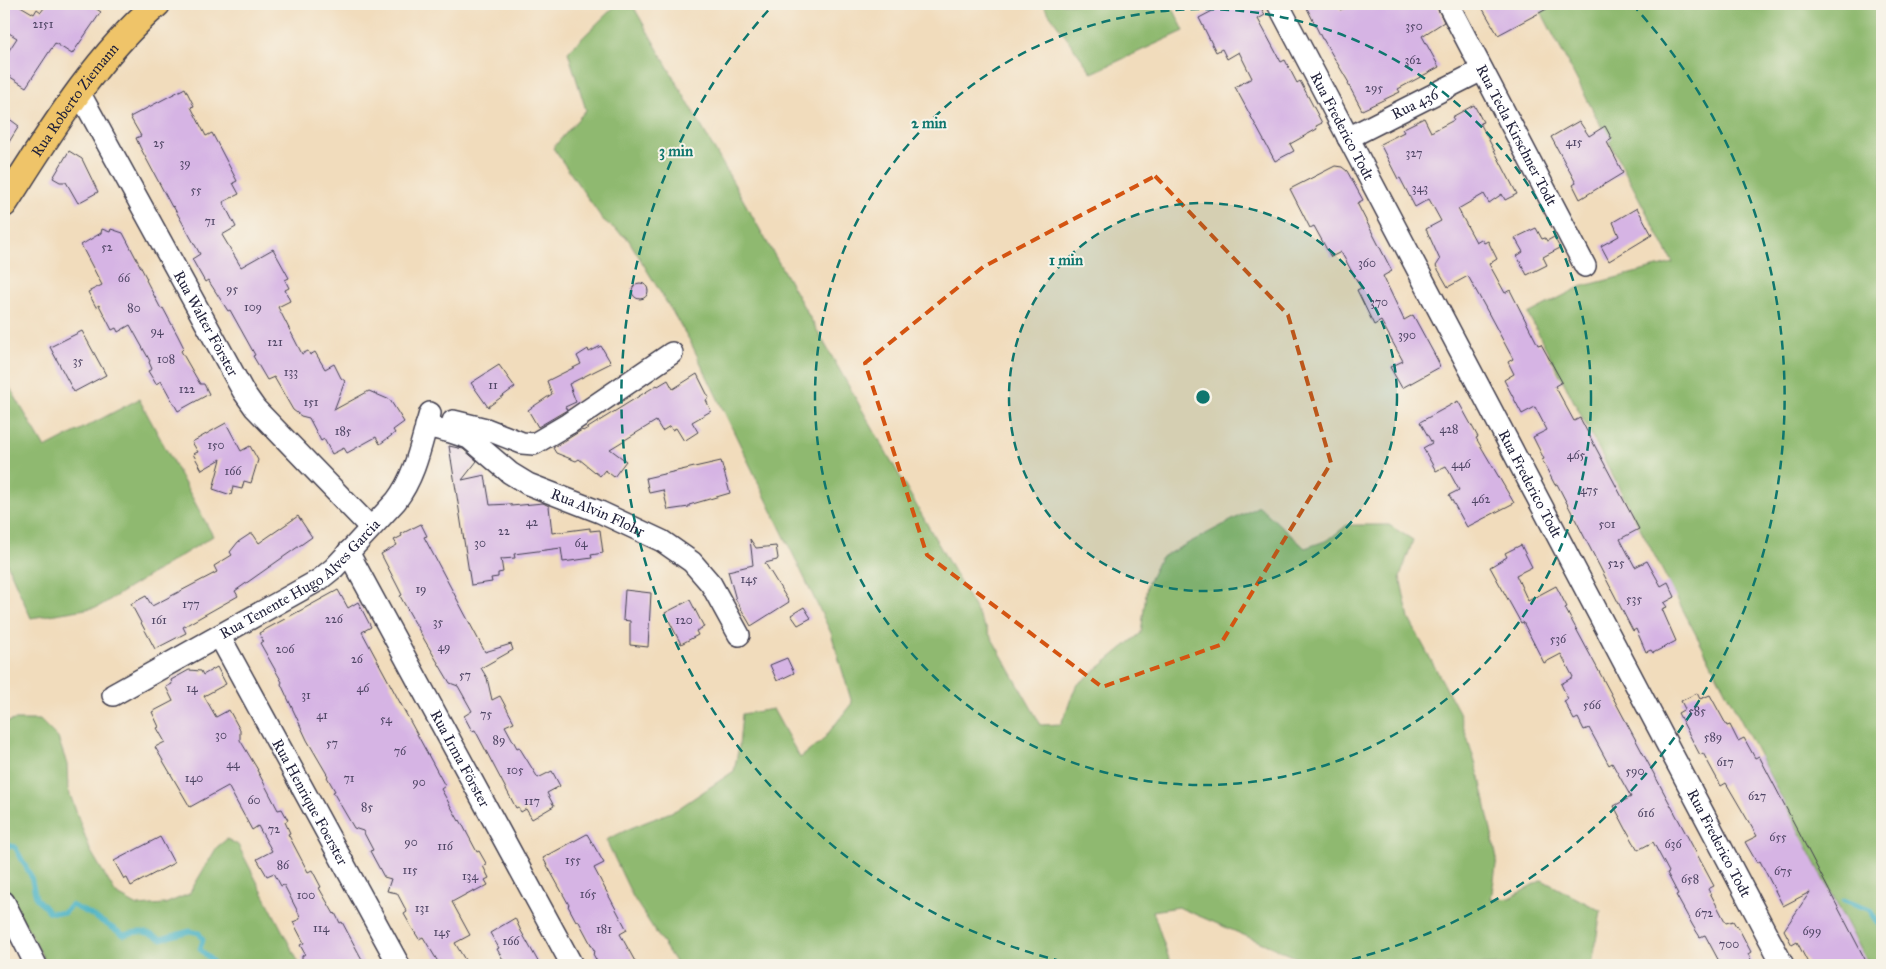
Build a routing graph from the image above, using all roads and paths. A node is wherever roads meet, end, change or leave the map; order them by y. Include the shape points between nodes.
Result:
1 (157, 4) edge
2 (1278, 4) edge
3 (1448, 4) edge
4 (1482, 70) junction
5 (79, 92) junction
6 (1348, 138) junction
7 (4, 204) edge
8 (1586, 266) dead end
9 (672, 353) dead end
10 (428, 418) junction
11 (370, 528) junction
12 (348, 552) junction
13 (739, 635) dead end
14 (220, 637) junction
15 (113, 695) dead end
16 (4, 902) edge
17 (36, 965) edge
18 (399, 965) edge
19 (572, 965) edge
20 (1782, 965) edge

1 - 5 main road, Rua Roberto Ziemann via 124,36
2 - 6 street, Rua Frederico Todt
3 - 4 street, Rua Tecla Kirschner Todt
4 - 6 street, Rua 436
4 - 8 street, Rua Tecla Kirschner Todt
5 - 7 main road, Rua Roberto Ziemann
5 - 11 street, Rua Walter Förster via 242,391
6 - 20 street, Rua Frederico Todt
9 - 10 street via 534,444 522,443 486,429
10 - 11 street, Rua Tenente Hugo Alves Garcia via 406,488
10 - 13 street, Rua Alvin Flohr via 469,438 528,484 662,541 692,562 711,584
11 - 12 street, Rua Tenente Hugo Alves Garcia
12 - 14 street, Rua Tenente Hugo Alves Garcia via 319,580
12 - 19 street, Rua Irma Förster
14 - 15 street, Rua Tenente Hugo Alves Garcia
14 - 18 street, Rua Henrique Foerster
16 - 17 street

